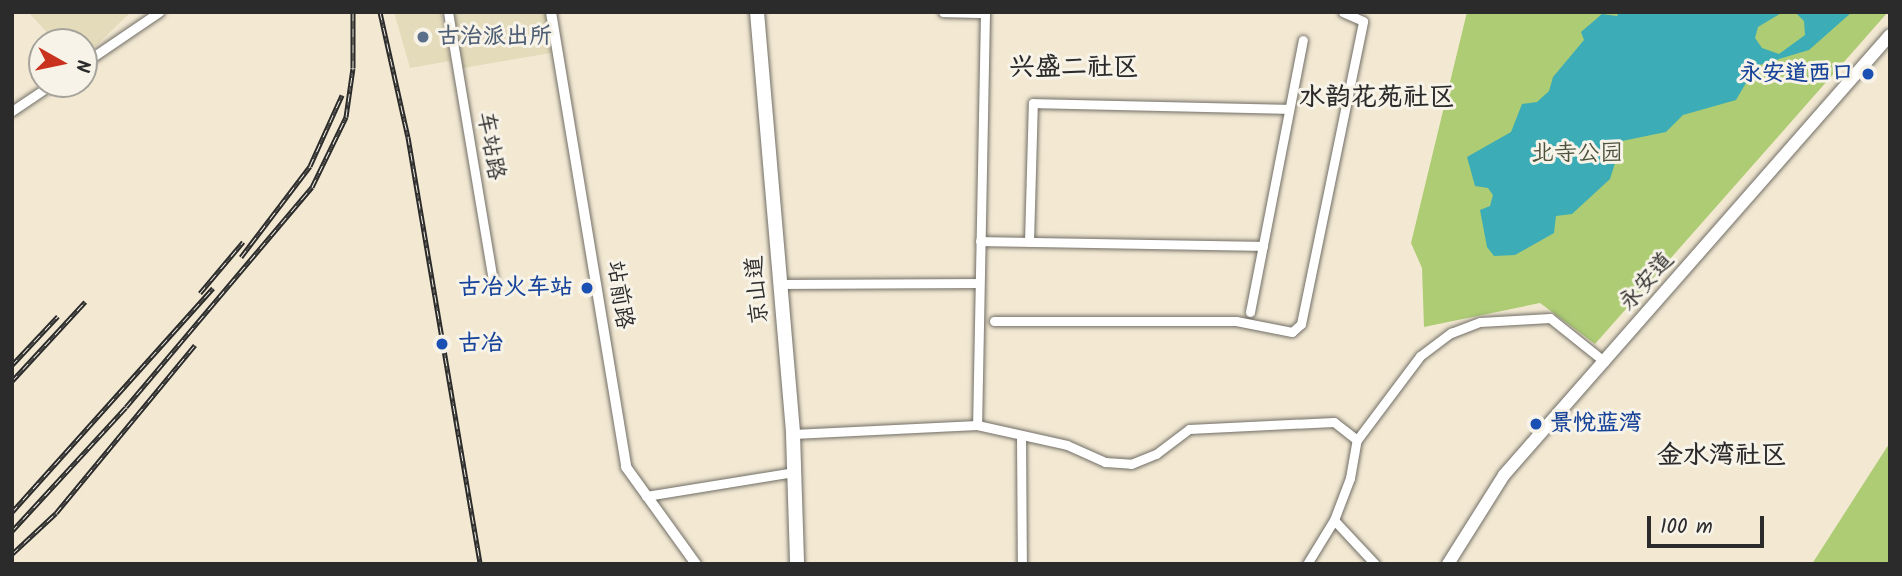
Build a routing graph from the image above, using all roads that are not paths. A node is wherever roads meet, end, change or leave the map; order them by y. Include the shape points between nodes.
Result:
1 (159, 12) edge
2 (448, 12) edge
3 (551, 12) edge
4 (757, 12) edge
5 (943, 12) edge
6 (1343, 12) edge
7 (1890, 35) edge
8 (1303, 40) dead end
9 (98, 53) edge
10 (31, 98) edge
11 (1289, 109) junction
12 (12, 111) edge
13 (980, 241) junction
14 (1028, 242) junction
15 (1263, 246) junction
16 (979, 283) junction
17 (780, 284) junction
18 (494, 286) dead end
19 (1250, 312) dead end
20 (994, 321) dead end
21 (1605, 362) junction
22 (976, 425) junction
23 (793, 434) junction
24 (1021, 435) junction
25 (1357, 440) junction
26 (795, 472) junction
27 (646, 496) junction
28 (1334, 520) junction
29 (695, 564) edge
30 (797, 564) edge
31 (1022, 564) edge
32 (1307, 564) edge
33 (1375, 564) edge
34 (1448, 564) edge

1 - 9 street
2 - 18 street, 车站路
3 - 27 street, 站前路 via 626,467
4 - 17 highway, 京山道
5 - 13 street via 985,13
6 - 20 street via 1363,21 1301,324 1292,332 1236,321
7 - 21 main road, 永安道
8 - 11 street
10 - 12 street
11 - 14 street via 1033,103
11 - 15 street
13 - 14 street
13 - 16 street
14 - 15 street
15 - 19 street
16 - 17 street
16 - 22 street
17 - 23 highway, 京山道
21 - 25 street via 1550,318 1480,323 1451,333 1420,356
21 - 34 main road, 永安道 via 1504,475
22 - 23 street
22 - 24 street
23 - 26 highway, 京山道
24 - 25 street via 1068,445 1105,462 1131,464 1156,454 1189,429 1334,422
24 - 31 street
25 - 28 street via 1350,478
26 - 27 street
26 - 30 highway, 京山道
27 - 29 street, 站前路
28 - 32 street
28 - 33 street

